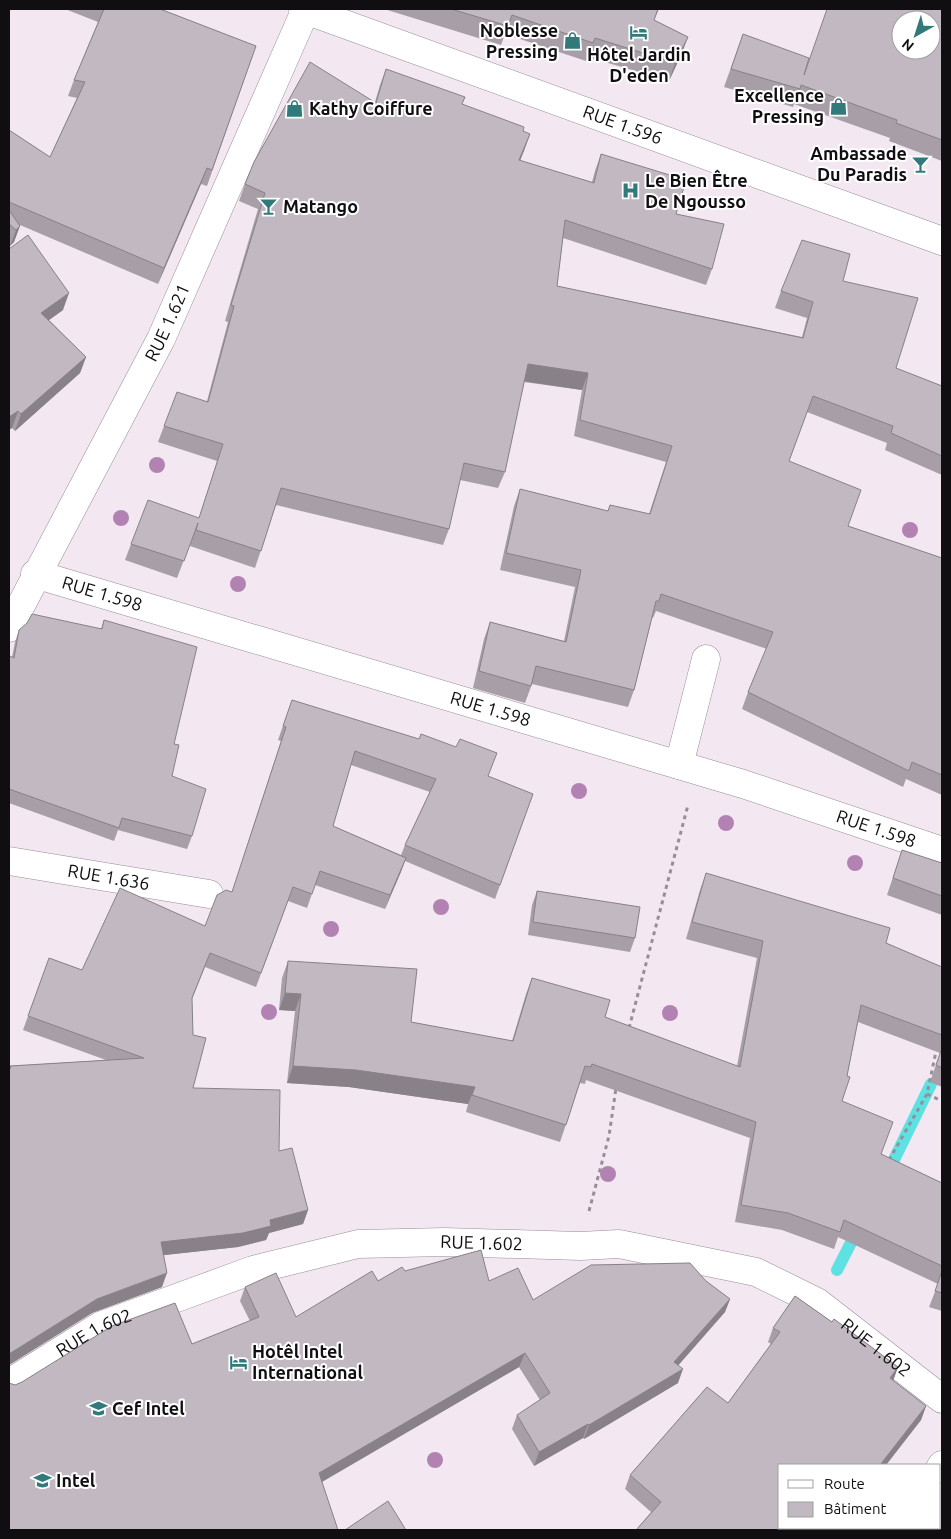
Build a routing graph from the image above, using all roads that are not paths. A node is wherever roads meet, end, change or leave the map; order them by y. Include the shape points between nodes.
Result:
1 (305, 9) edge
2 (942, 241) edge
3 (35, 574) junction
4 (9, 628) edge
5 (706, 659) dead end
6 (688, 768) junction
7 (942, 851) edge
8 (9, 861) edge
9 (208, 894) dead end
10 (9, 1383) edge
11 (942, 1400) edge

1 - 2 street, RUE 1.596
1 - 3 street, RUE 1.621 via 161,339
3 - 4 street, RUE 1.621
3 - 6 street, RUE 1.598
5 - 6 street
6 - 7 street, RUE 1.598
8 - 9 street, RUE 1.636
10 - 11 street, RUE 1.602 via 100,1326 253,1270 358,1244 619,1244 756,1272 817,1302

